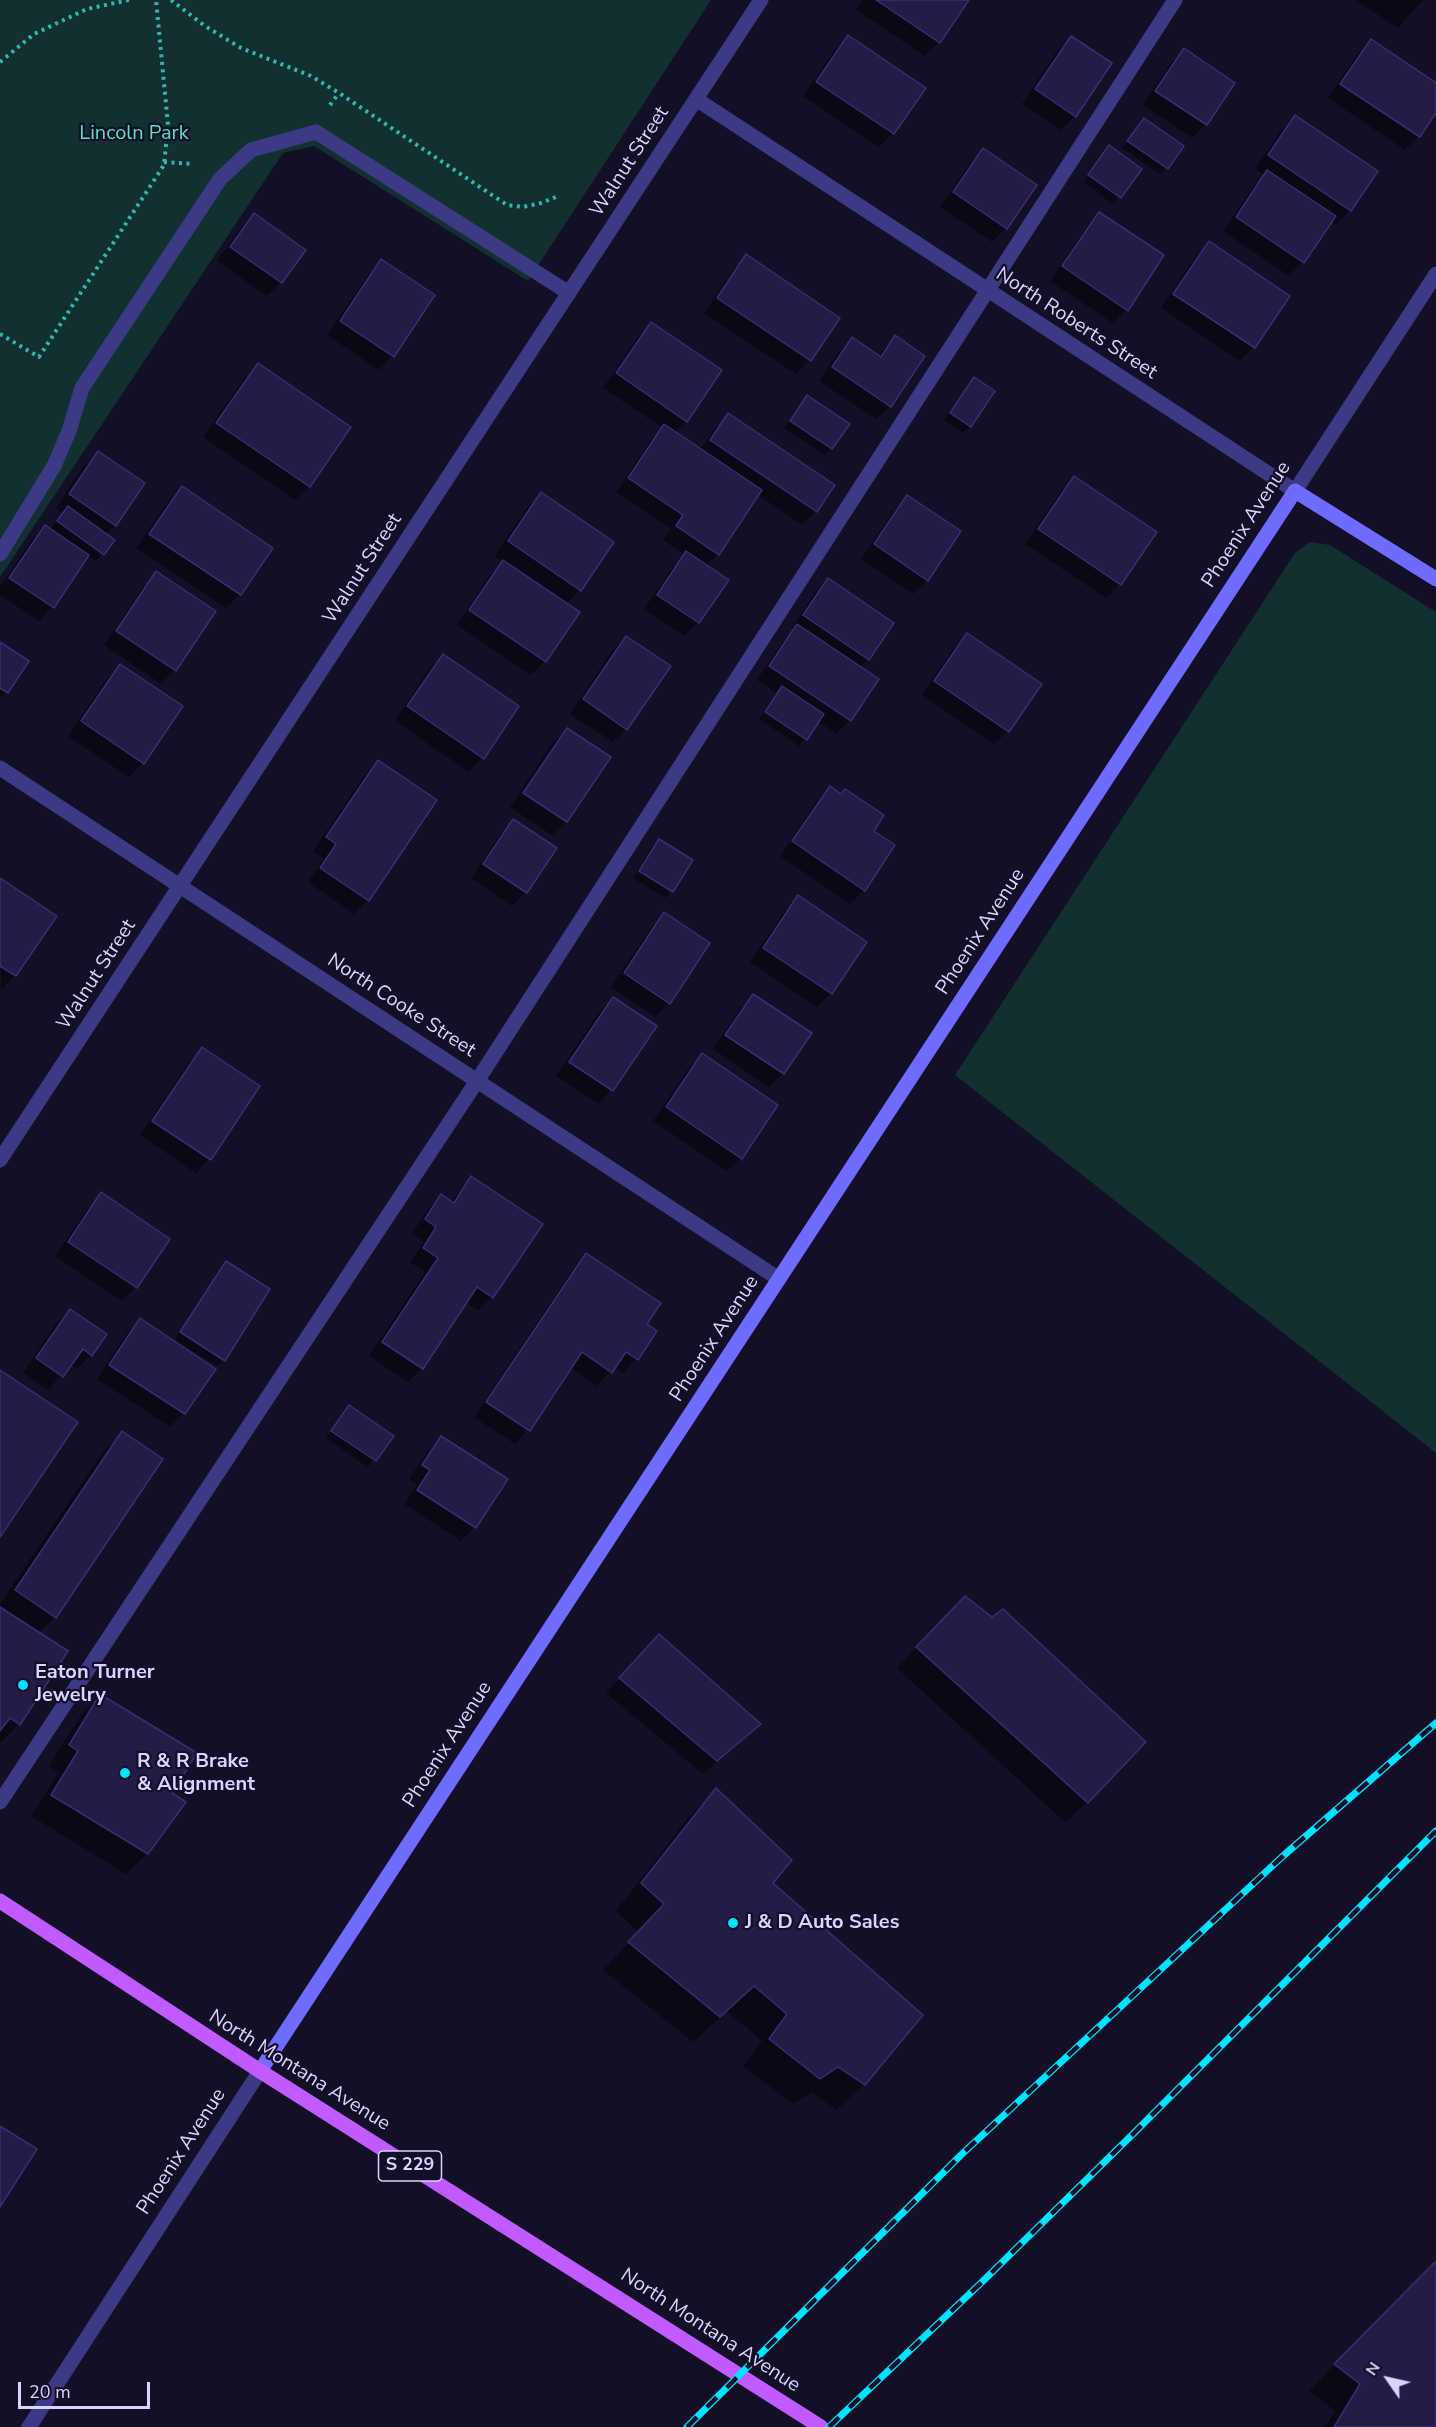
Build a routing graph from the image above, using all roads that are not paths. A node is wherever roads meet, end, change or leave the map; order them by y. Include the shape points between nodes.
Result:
1 (761, 0) edge
2 (1175, 0) edge
3 (696, 99) junction
4 (1436, 274) edge
5 (987, 291) junction
6 (568, 293) junction
7 (1295, 491) junction
8 (0, 554) edge
9 (1436, 579) edge
10 (0, 768) edge
11 (181, 886) junction
12 (477, 1081) junction
13 (0, 1160) edge
14 (779, 1279) junction
15 (0, 1802) edge
16 (0, 1901) edge
17 (260, 2071) junction
18 (29, 2427) edge
19 (821, 2427) edge

1 - 3 street, Walnut Street
2 - 5 street
3 - 5 street, North Roberts Street
3 - 6 street, Walnut Street
4 - 7 street, Phoenix Avenue
5 - 7 street, North Roberts Street
5 - 12 street
6 - 8 street via 316,132 251,150 220,179 82,388 54,466
6 - 11 street, Walnut Street
7 - 9 street, North Roberts Street
7 - 14 street, Phoenix Avenue
10 - 11 street, North Cooke Street
11 - 12 street, North Cooke Street
11 - 13 street, Walnut Street
12 - 14 street, North Cooke Street
12 - 15 street
14 - 17 street, Phoenix Avenue
16 - 17 main road, North Montana Avenue / S 229
17 - 18 street, Phoenix Avenue
17 - 19 main road, North Montana Avenue / S 229

